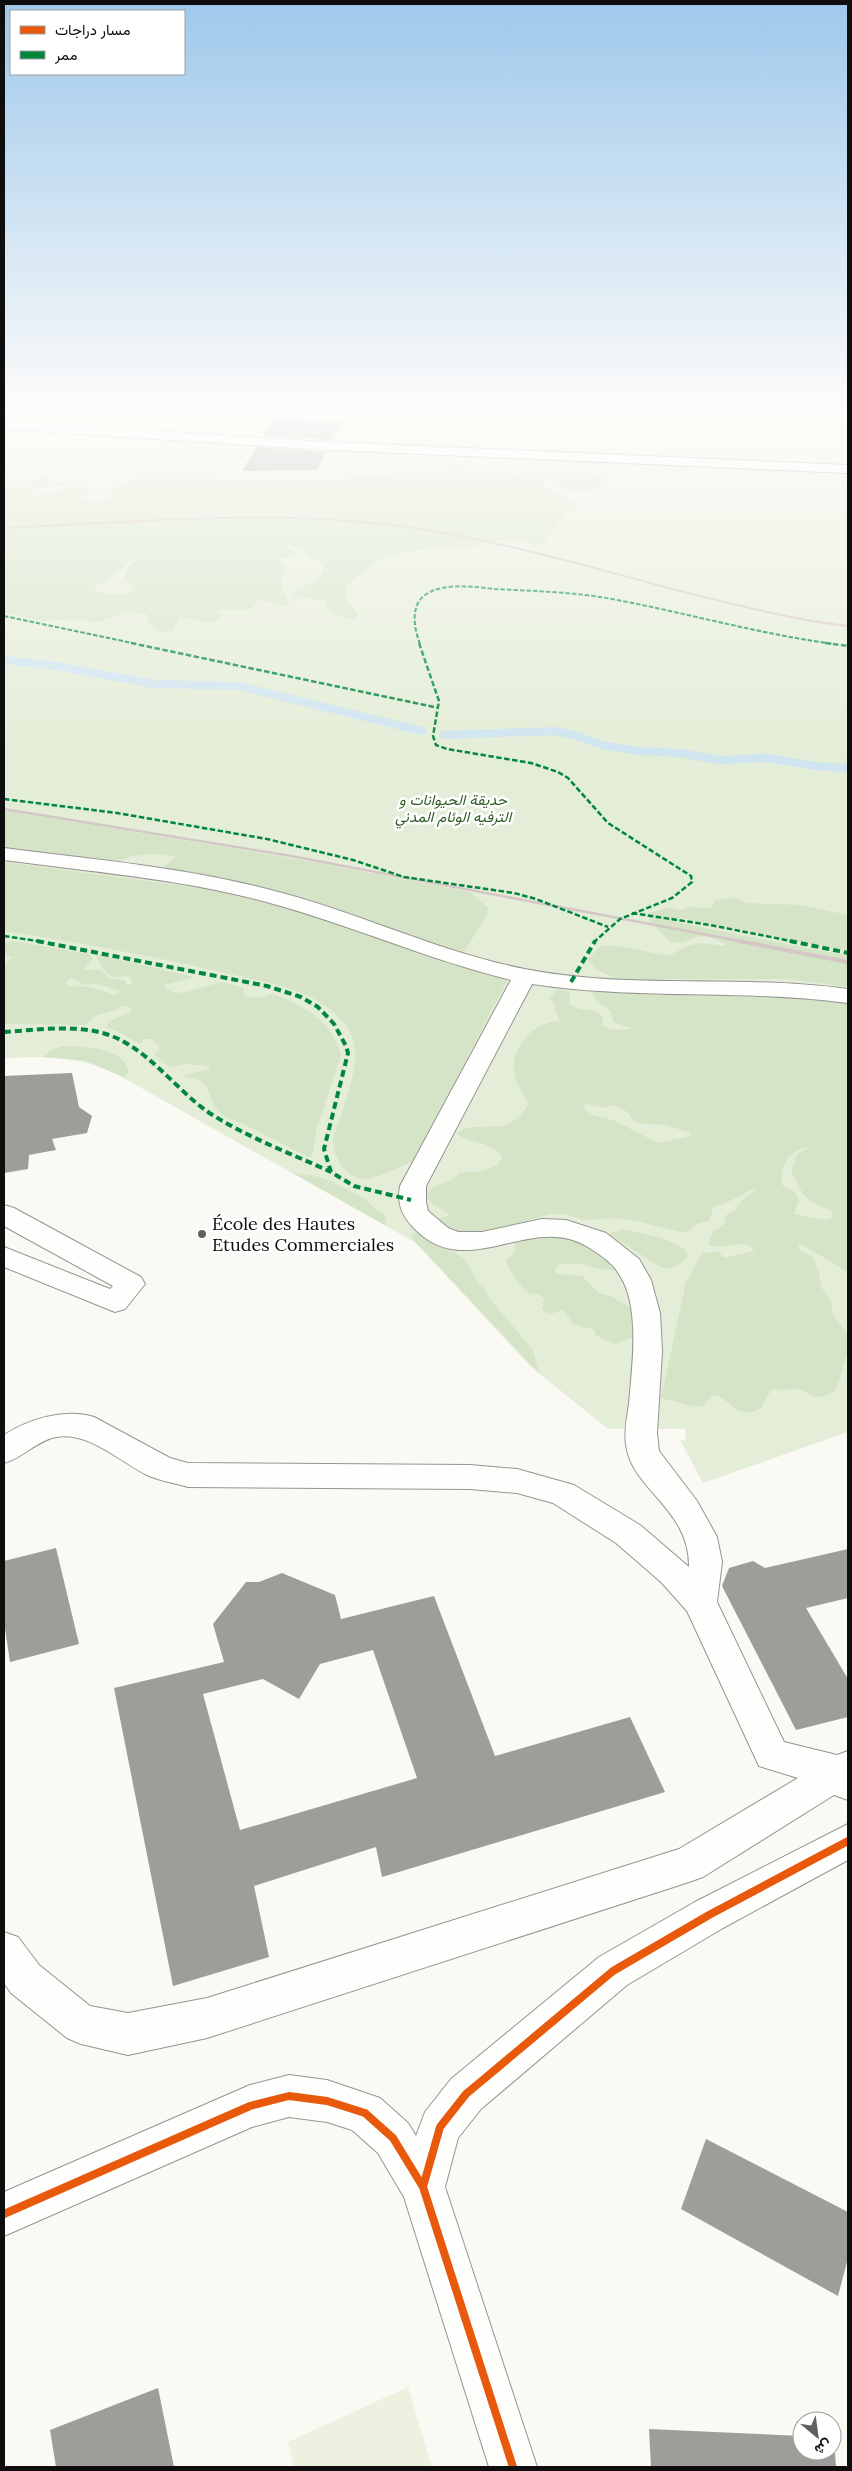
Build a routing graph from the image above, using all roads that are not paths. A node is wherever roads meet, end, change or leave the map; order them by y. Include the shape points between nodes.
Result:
1 (4, 854) edge
2 (525, 976) junction
3 (848, 996) edge
4 (4, 1214) edge
5 (4, 1256) edge
6 (4, 1450) edge
7 (700, 1602) junction
8 (845, 1774) edge
9 (848, 1841) edge
10 (4, 1951) edge
11 (423, 2187) junction
12 (4, 2214) edge
13 (513, 2467) edge

1 - 2 street via 188,879 254,892 458,958
2 - 3 street via 619,985 791,988
2 - 7 street via 413,1186 410,1200 418,1218 451,1240 468,1244 540,1228 558,1228 596,1239 629,1266 639,1285 646,1312 648,1360 643,1452 696,1525 706,1558
4 - 5 street via 131,1284 115,1302
6 - 7 street via 26,1436 54,1426 83,1425 160,1467 188,1475 470,1477 517,1481 563,1494 628,1534 674,1572
7 - 8 street via 772,1755
8 - 10 street via 689,1864 206,2018 128,2034 81,2024 25,1979
9 - 11 street via 709,1915 613,1971 466,2094 440,2127
11 - 12 street via 393,2138 365,2113 327,2101 289,2096 250,2106
11 - 13 street

